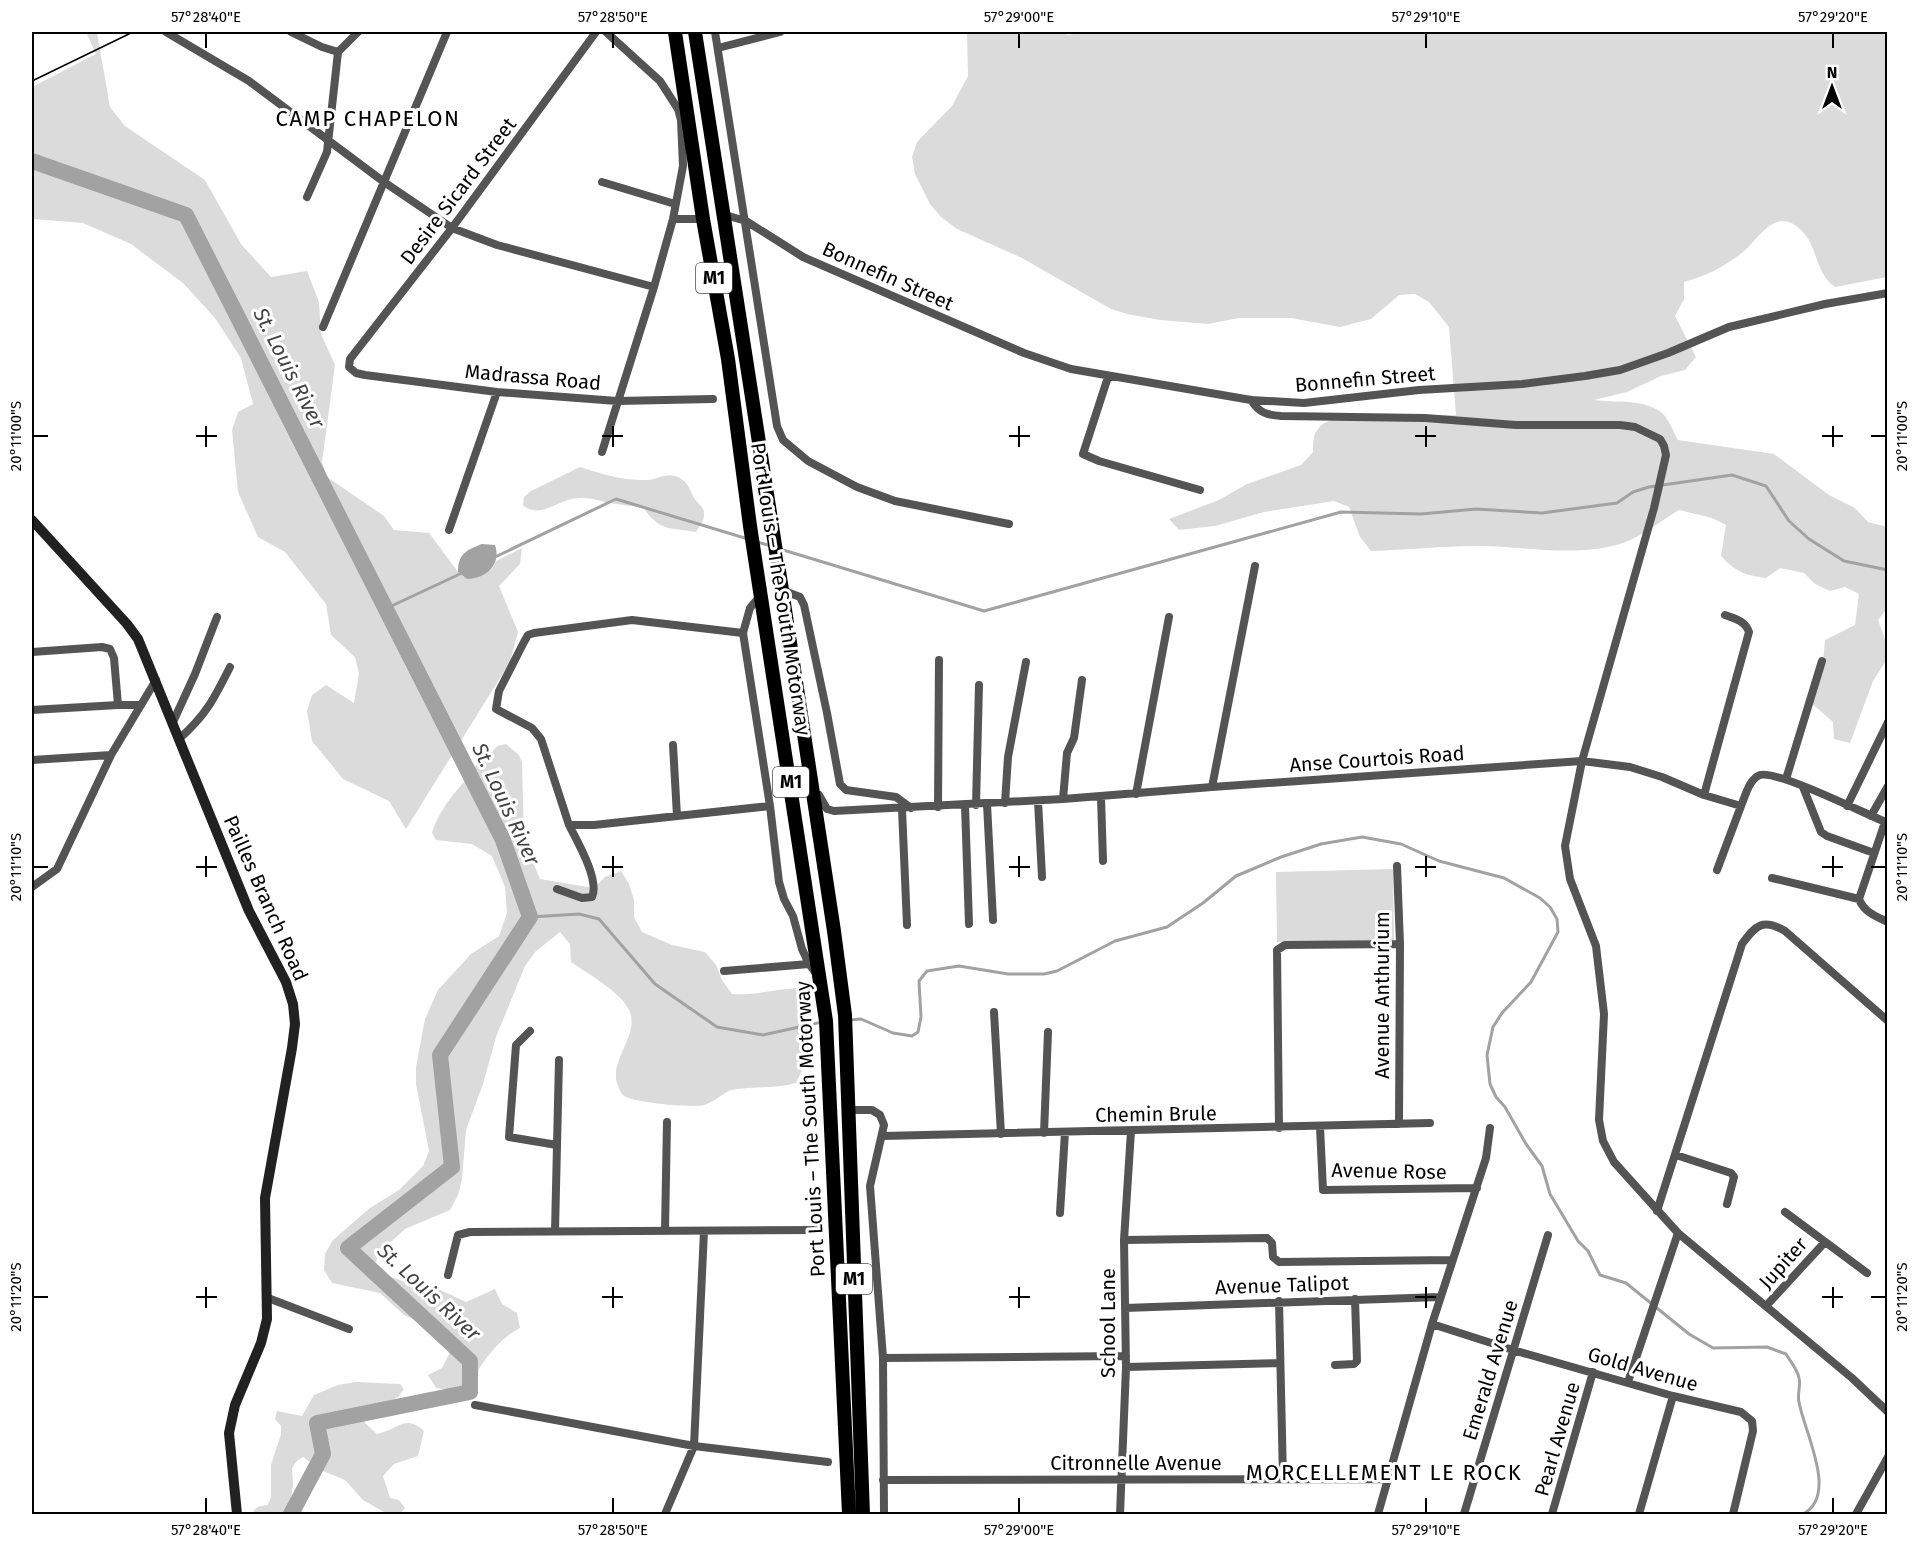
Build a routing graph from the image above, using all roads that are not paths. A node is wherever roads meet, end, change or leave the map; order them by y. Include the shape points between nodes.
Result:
1 (166, 32) edge
2 (291, 32) edge
3 (358, 32) edge
4 (447, 32) edge
5 (596, 32) edge
6 (606, 32) edge
7 (675, 32) edge
8 (695, 32) edge
9 (715, 32) edge
10 (780, 32) edge
11 (718, 48) junction
12 (338, 52) junction
13 (329, 141) junction
14 (384, 182) junction
15 (602, 182) dead end
16 (307, 197) dead end
17 (675, 204) junction
18 (725, 215) junction
19 (673, 219) junction
20 (703, 219) junction
21 (746, 221) junction
22 (452, 228) junction
23 (654, 287) junction
24 (1887, 293) edge
25 (323, 327) dead end
26 (351, 370) joint
27 (1108, 377) junction
28 (497, 392) junction
29 (713, 399) dead end
30 (1251, 400) junction
31 (617, 402) junction
32 (602, 452) dead end
33 (1200, 490) dead end
34 (32, 520) edge
35 (1009, 524) dead end
36 (449, 530) dead end
37 (1255, 566) dead end
38 (782, 590) junction
39 (761, 594) junction
40 (1725, 615) dead end
41 (218, 617) dead end
42 (1169, 617) dead end
43 (743, 633) junction
44 (32, 652) edge
45 (939, 660) dead end
46 (1822, 661) dead end
47 (1026, 662) dead end
48 (230, 667) dead end
49 (156, 680) junction
50 (1082, 680) dead end
51 (979, 685) dead end
52 (118, 705) junction
53 (141, 705) junction
54 (32, 711) edge
55 (172, 722) junction
56 (1887, 722) edge
57 (179, 739) junction
58 (673, 745) dead end
59 (111, 755) junction
60 (32, 760) edge
61 (1582, 761) junction
62 (808, 762) junction
63 (1786, 779) junction
64 (1887, 786) edge
65 (1212, 787) junction
66 (1803, 787) junction
67 (1136, 794) junction
68 (1704, 795) junction
69 (1101, 796) junction
70 (1063, 800) junction
71 (1038, 801) junction
72 (1005, 803) junction
73 (987, 804) junction
74 (965, 805) junction
75 (976, 805) junction
76 (770, 806) junction
77 (1741, 806) junction
78 (1847, 806) junction
79 (938, 807) junction
80 (911, 808) junction
81 (902, 809) junction
82 (834, 811) junction
83 (677, 816) junction
84 (1871, 816) junction
85 (1886, 822) edge
86 (569, 825) junction
87 (820, 840) junction
88 (1874, 854) junction
89 (1103, 861) dead end
90 (1397, 866) dead end
91 (1717, 870) dead end
92 (1042, 877) dead end
93 (1772, 878) dead end
94 (32, 887) edge
95 (557, 889) dead end
96 (1859, 898) junction
97 (993, 920) dead end
98 (1887, 922) edge
99 (969, 924) dead end
100 (907, 925) dead end
101 (1400, 944) junction
102 (809, 964) junction
103 (724, 971) dead end
104 (821, 979) junction
105 (994, 1012) dead end
106 (1887, 1021) edge
107 (530, 1031) dead end
108 (1048, 1032) dead end
109 (559, 1060) dead end
110 (847, 1110) junction
111 (667, 1122) dead end
112 (1430, 1123) dead end
113 (1399, 1124) junction
114 (1320, 1127) junction
115 (1279, 1128) junction
116 (1490, 1128) dead end
117 (1131, 1131) junction
118 (1065, 1132) junction
119 (1044, 1133) junction
120 (1001, 1134) junction
121 (883, 1136) junction
122 (557, 1145) junction
123 (1676, 1155) junction
124 (1477, 1188) junction
125 (1727, 1204) dead end
126 (1658, 1211) junction
127 (1785, 1212) dead end
128 (1060, 1213) dead end
129 (665, 1230) junction
130 (821, 1230) dead end
131 (555, 1231) junction
132 (705, 1231) junction
133 (1678, 1233) junction
134 (1548, 1235) dead end
135 (1124, 1240) junction
136 (1825, 1242) junction
137 (1452, 1260) junction
138 (1867, 1273) dead end
139 (448, 1275) dead end
140 (1440, 1297) junction
141 (268, 1298) junction
142 (1355, 1299) junction
143 (1279, 1301) junction
144 (1766, 1306) junction
145 (1125, 1308) junction
146 (1432, 1324) junction
147 (349, 1329) dead end
148 (1513, 1350) junction
149 (1126, 1356) junction
150 (883, 1358) junction
151 (1280, 1363) junction
152 (1335, 1365) dead end
153 (1126, 1367) junction
154 (1593, 1372) junction
155 (1628, 1382) junction
156 (1673, 1396) junction
157 (475, 1405) dead end
158 (1887, 1412) edge
159 (694, 1446) junction
160 (1887, 1457) edge
161 (828, 1461) dead end
162 (883, 1479) junction
163 (1120, 1479) junction
164 (1282, 1479) junction
165 (1389, 1479) junction
166 (237, 1515) edge
167 (665, 1515) edge
168 (849, 1515) edge
169 (863, 1515) edge
170 (884, 1515) edge
171 (1120, 1515) edge
172 (1378, 1515) edge
173 (1464, 1515) edge
174 (1552, 1515) edge
175 (1639, 1515) edge
176 (1733, 1515) edge
177 (1856, 1515) edge

1 - 13 street via 249,81
2 - 12 street
3 - 12 street
4 - 14 street
5 - 22 street, Desire Sicard Street
6 - 17 street via 660,81 678,109 682,166
7 - 20 highway, Port Louis – The South Motorway / M1
8 - 18 highway, Port Louis – The South Motorway / M1
9 - 11 street
10 - 11 street
11 - 21 street
12 - 13 street
13 - 14 street
13 - 16 street
14 - 22 street
14 - 25 street
15 - 17 street
17 - 19 street
18 - 21 street, Bonnefin Street
18 - 38 highway, Port Louis – The South Motorway / M1
19 - 20 street
19 - 23 street
20 - 39 highway, Port Louis – The South Motorway / M1 via 728,359
21 - 27 street, Bonnefin Street via 803,257 934,315 1024,353
21 - 35 street via 777,426 783,440 808,461 857,487 895,501
22 - 23 street via 497,245
22 - 26 street, Desire Sicard Street via 350,359
23 - 31 street
24 - 30 street, Bonnefin Street via 1825,303 1729,327 1620,370 1585,376 1304,403
26 - 28 street, Madrassa Road
27 - 30 street, Bonnefin Street
27 - 33 street via 1083,454
28 - 31 street, Madrassa Road
28 - 36 street
29 - 31 street, Madrassa Road
30 - 61 street via 1259,412 1281,416 1386,416 1516,425 1601,424 1635,427 1660,439 1665,464
31 - 32 street
34 - 49 main road, Pailles Branch Road via 127,624
37 - 65 street
38 - 62 highway, Port Louis – The South Motorway / M1
38 - 80 street via 800,597 804,605 840,784 846,790 896,797
39 - 43 street via 750,608
39 - 104 highway, Port Louis – The South Motorway / M1
40 - 68 street via 1740,620 1749,632
41 - 55 street
42 - 67 street
43 - 76 street
43 - 86 street via 632,620 528,635 499,691 496,709 532,728 541,740
44 - 52 street via 110,649
45 - 79 street
46 - 63 street
47 - 72 street via 1008,757
48 - 57 street via 200,720
49 - 53 street
49 - 55 main road, Pailles Branch Road
50 - 70 street via 1074,738 1067,753
51 - 75 street
52 - 53 street
52 - 54 street
53 - 59 street
55 - 57 main road, Pailles Branch Road
56 - 78 street
57 - 141 main road, Pailles Branch Road via 249,911 286,982 293,1004 292,1048 265,1198
58 - 83 street
59 - 60 street
59 - 94 street via 57,869
61 - 65 street, Anse Courtois Road
61 - 68 street, Anse Courtois Road via 1630,767
61 - 126 street via 1565,846 1570,879 1596,946 1604,1014 1599,1120 1614,1162
62 - 82 street via 820,801
62 - 87 highway, Port Louis – The South Motorway / M1
63 - 66 street
63 - 77 street via 1758,776
64 - 84 street
65 - 67 street, Anse Courtois Road
66 - 78 street
66 - 88 street via 1821,832
67 - 69 street, Anse Courtois Road
68 - 77 street, Anse Courtois Road
69 - 70 street, Anse Courtois Road
69 - 89 street
70 - 71 street, Anse Courtois Road
71 - 72 street, Anse Courtois Road
71 - 92 street
72 - 73 street, Anse Courtois Road
73 - 75 street, Anse Courtois Road
73 - 97 street
74 - 75 street, Anse Courtois Road
74 - 79 street, Anse Courtois Road
74 - 99 street
76 - 83 street
76 - 102 street via 779,882
77 - 91 street
78 - 84 street
79 - 80 street, Anse Courtois Road
80 - 81 street, Anse Courtois Road
81 - 82 street, Anse Courtois Road
81 - 100 street
82 - 87 street via 824,819
83 - 86 street
84 - 85 street
85 - 88 street
86 - 95 street via 591,875 594,892 592,897 582,898
87 - 110 highway, Port Louis – The South Motorway / M1 via 842,994
88 - 96 street
90 - 101 street, Avenue Anthurium
93 - 96 street
96 - 98 street via 1870,914
101 - 113 street, Avenue Anthurium
101 - 115 street via 1285,945 1277,950
102 - 103 street
102 - 104 street
104 - 168 highway, Port Louis – The South Motorway / M1
105 - 120 street
106 - 123 street via 1785,932 1772,924 1761,925 1742,944
107 - 122 street via 516,1045 509,1137
108 - 119 street
109 - 122 street
110 - 121 street via 872,1110 880,1115
110 - 169 highway, Port Louis – The South Motorway / M1
111 - 129 street
112 - 113 street, Chemin Brule
113 - 114 street, Chemin Brule
114 - 115 street, Chemin Brule
114 - 124 street, Avenue Rose via 1323,1190
115 - 117 street, Chemin Brule
116 - 124 street
117 - 118 street, Chemin Brule
117 - 135 street, School Lane
118 - 119 street, Chemin Brule
118 - 128 street
119 - 120 street, Chemin Brule
120 - 121 street, Chemin Brule
121 - 150 street via 870,1186
122 - 131 street
123 - 125 street via 1731,1173 1734,1177
123 - 126 street
124 - 137 street
126 - 133 street
127 - 136 street
129 - 131 street
129 - 132 street
130 - 132 street
131 - 139 street via 458,1235
132 - 159 street
133 - 144 street
133 - 155 street
134 - 148 street, Emerald Avenue
135 - 137 street via 1267,1238 1279,1262
135 - 145 street, School Lane
136 - 138 street
136 - 144 street, Jupiter
137 - 140 street
140 - 142 street, Avenue Talipot
140 - 146 street
141 - 147 street
141 - 166 main road, Pailles Branch Road via 265,1329 235,1405 229,1433
142 - 143 street, Avenue Talipot
142 - 152 street via 1357,1361
143 - 145 street, Avenue Talipot
143 - 151 street
144 - 158 street
145 - 149 street, School Lane
146 - 148 street, Gold Avenue
146 - 165 street
148 - 154 street, Gold Avenue
148 - 173 street, Emerald Avenue
149 - 150 street
149 - 153 street, School Lane
150 - 162 street
151 - 153 street
151 - 164 street
153 - 163 street, School Lane
154 - 155 street, Gold Avenue
154 - 174 street, Pearl Avenue
155 - 156 street, Gold Avenue
156 - 175 street
156 - 176 street, Gold Avenue via 1741,1412 1752,1421 1754,1431
157 - 159 street
159 - 161 street
159 - 167 street
160 - 177 street
162 - 163 street, Citronnelle Avenue
162 - 170 street
163 - 164 street, Citronnelle Avenue
163 - 171 street, School Lane
164 - 165 street, Citronnelle Avenue
165 - 172 street

